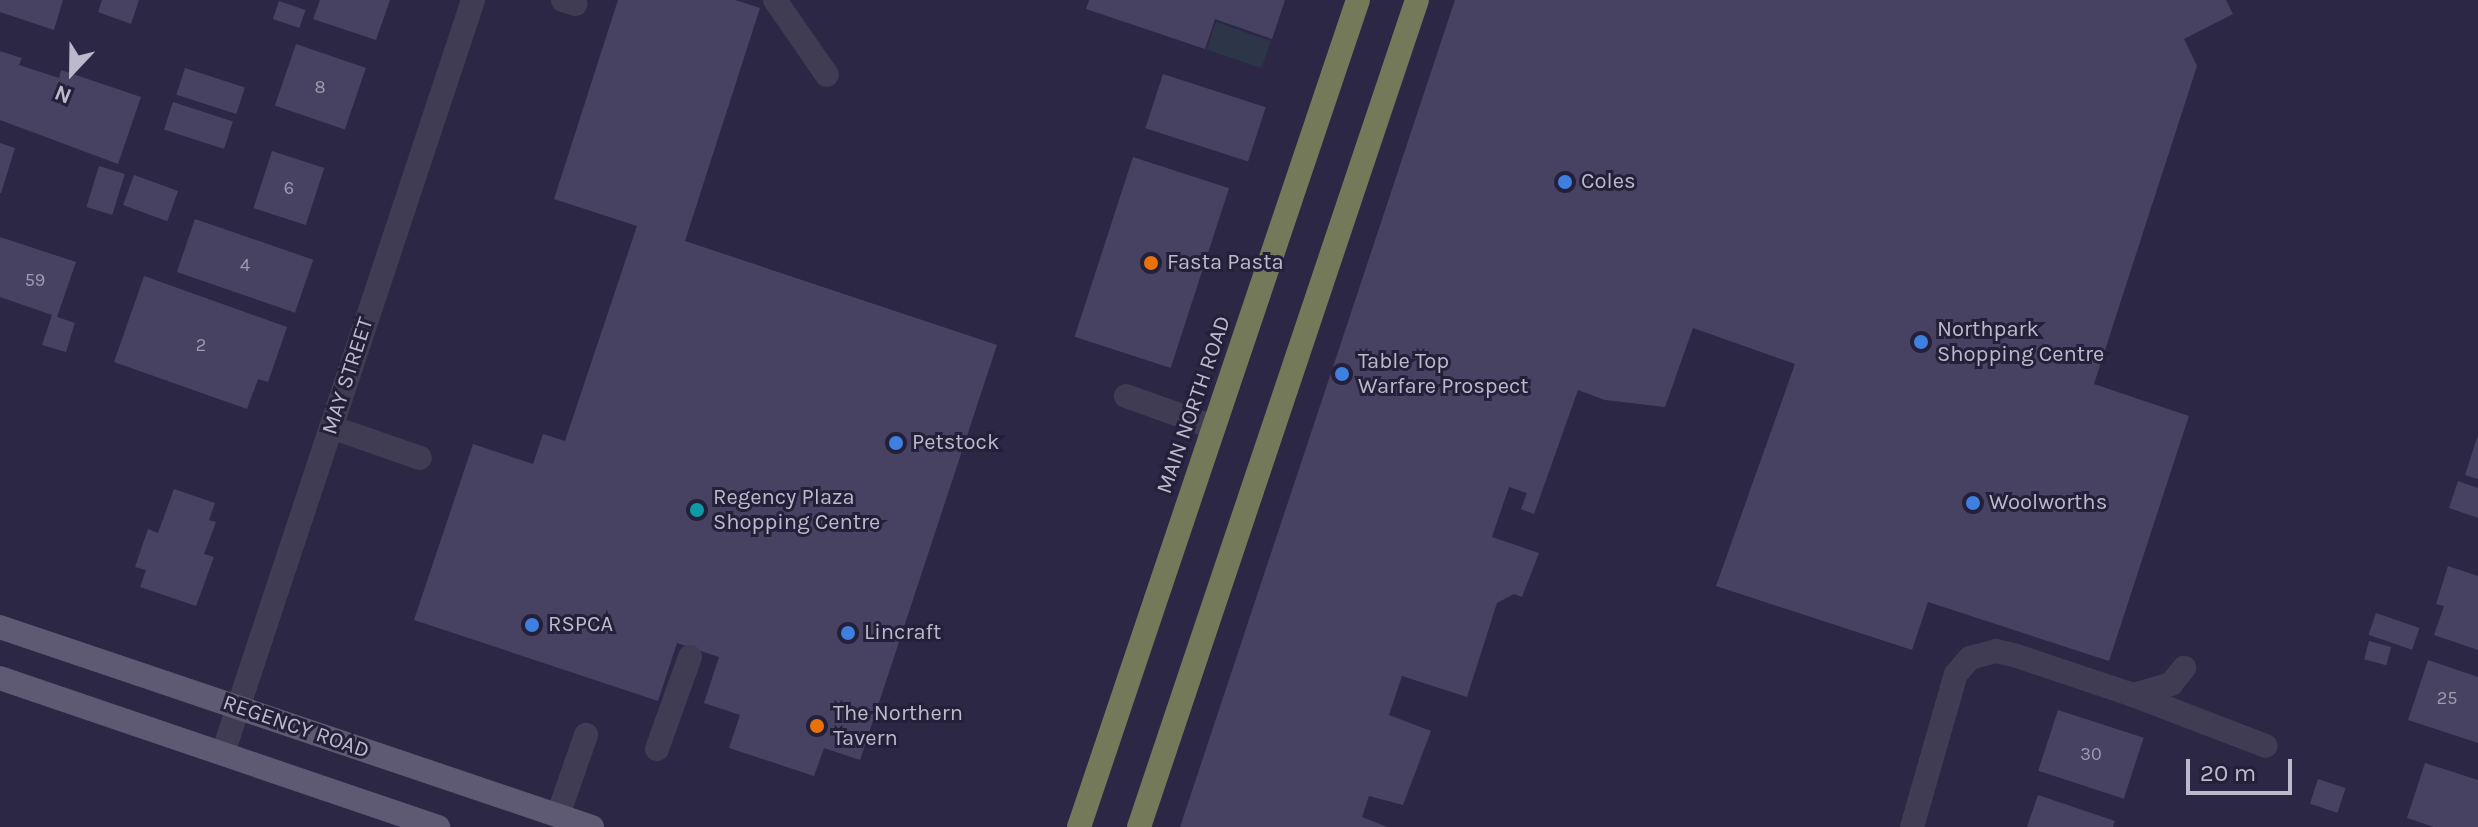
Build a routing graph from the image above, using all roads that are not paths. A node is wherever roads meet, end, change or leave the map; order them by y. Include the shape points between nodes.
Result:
1 (473, 0) edge
2 (775, 0) edge
3 (1358, 0) edge
4 (1417, 0) edge
5 (827, 75) dead end
6 (1126, 396) dead end
7 (331, 427) junction
8 (1213, 427) junction
9 (420, 458) dead end
10 (0, 627) edge
11 (690, 657) dead end
12 (2184, 668) dead end
13 (0, 678) edge
14 (2133, 695) junction
15 (238, 707) junction
16 (586, 735) dead end
17 (2266, 746) dead end
18 (657, 749) dead end
19 (223, 753) junction
20 (558, 815) junction
21 (438, 827) edge
22 (592, 827) edge
23 (1079, 827) edge
24 (1139, 827) edge
25 (1912, 827) edge

1 - 7 street, MAY STREET
2 - 5 street
3 - 8 highway, MAIN NORTH ROAD
4 - 24 highway
6 - 8 street
7 - 9 street
7 - 15 street, MAY STREET
8 - 23 highway, MAIN NORTH ROAD
10 - 15 main road, REGENCY ROAD
11 - 18 street
12 - 14 street via 2171,684
13 - 19 main road
14 - 17 street
14 - 25 street via 1996,651 1970,658 1956,674
15 - 19 street, MAY STREET
15 - 20 main road, REGENCY ROAD
16 - 20 street
19 - 21 main road
20 - 22 main road, REGENCY ROAD

